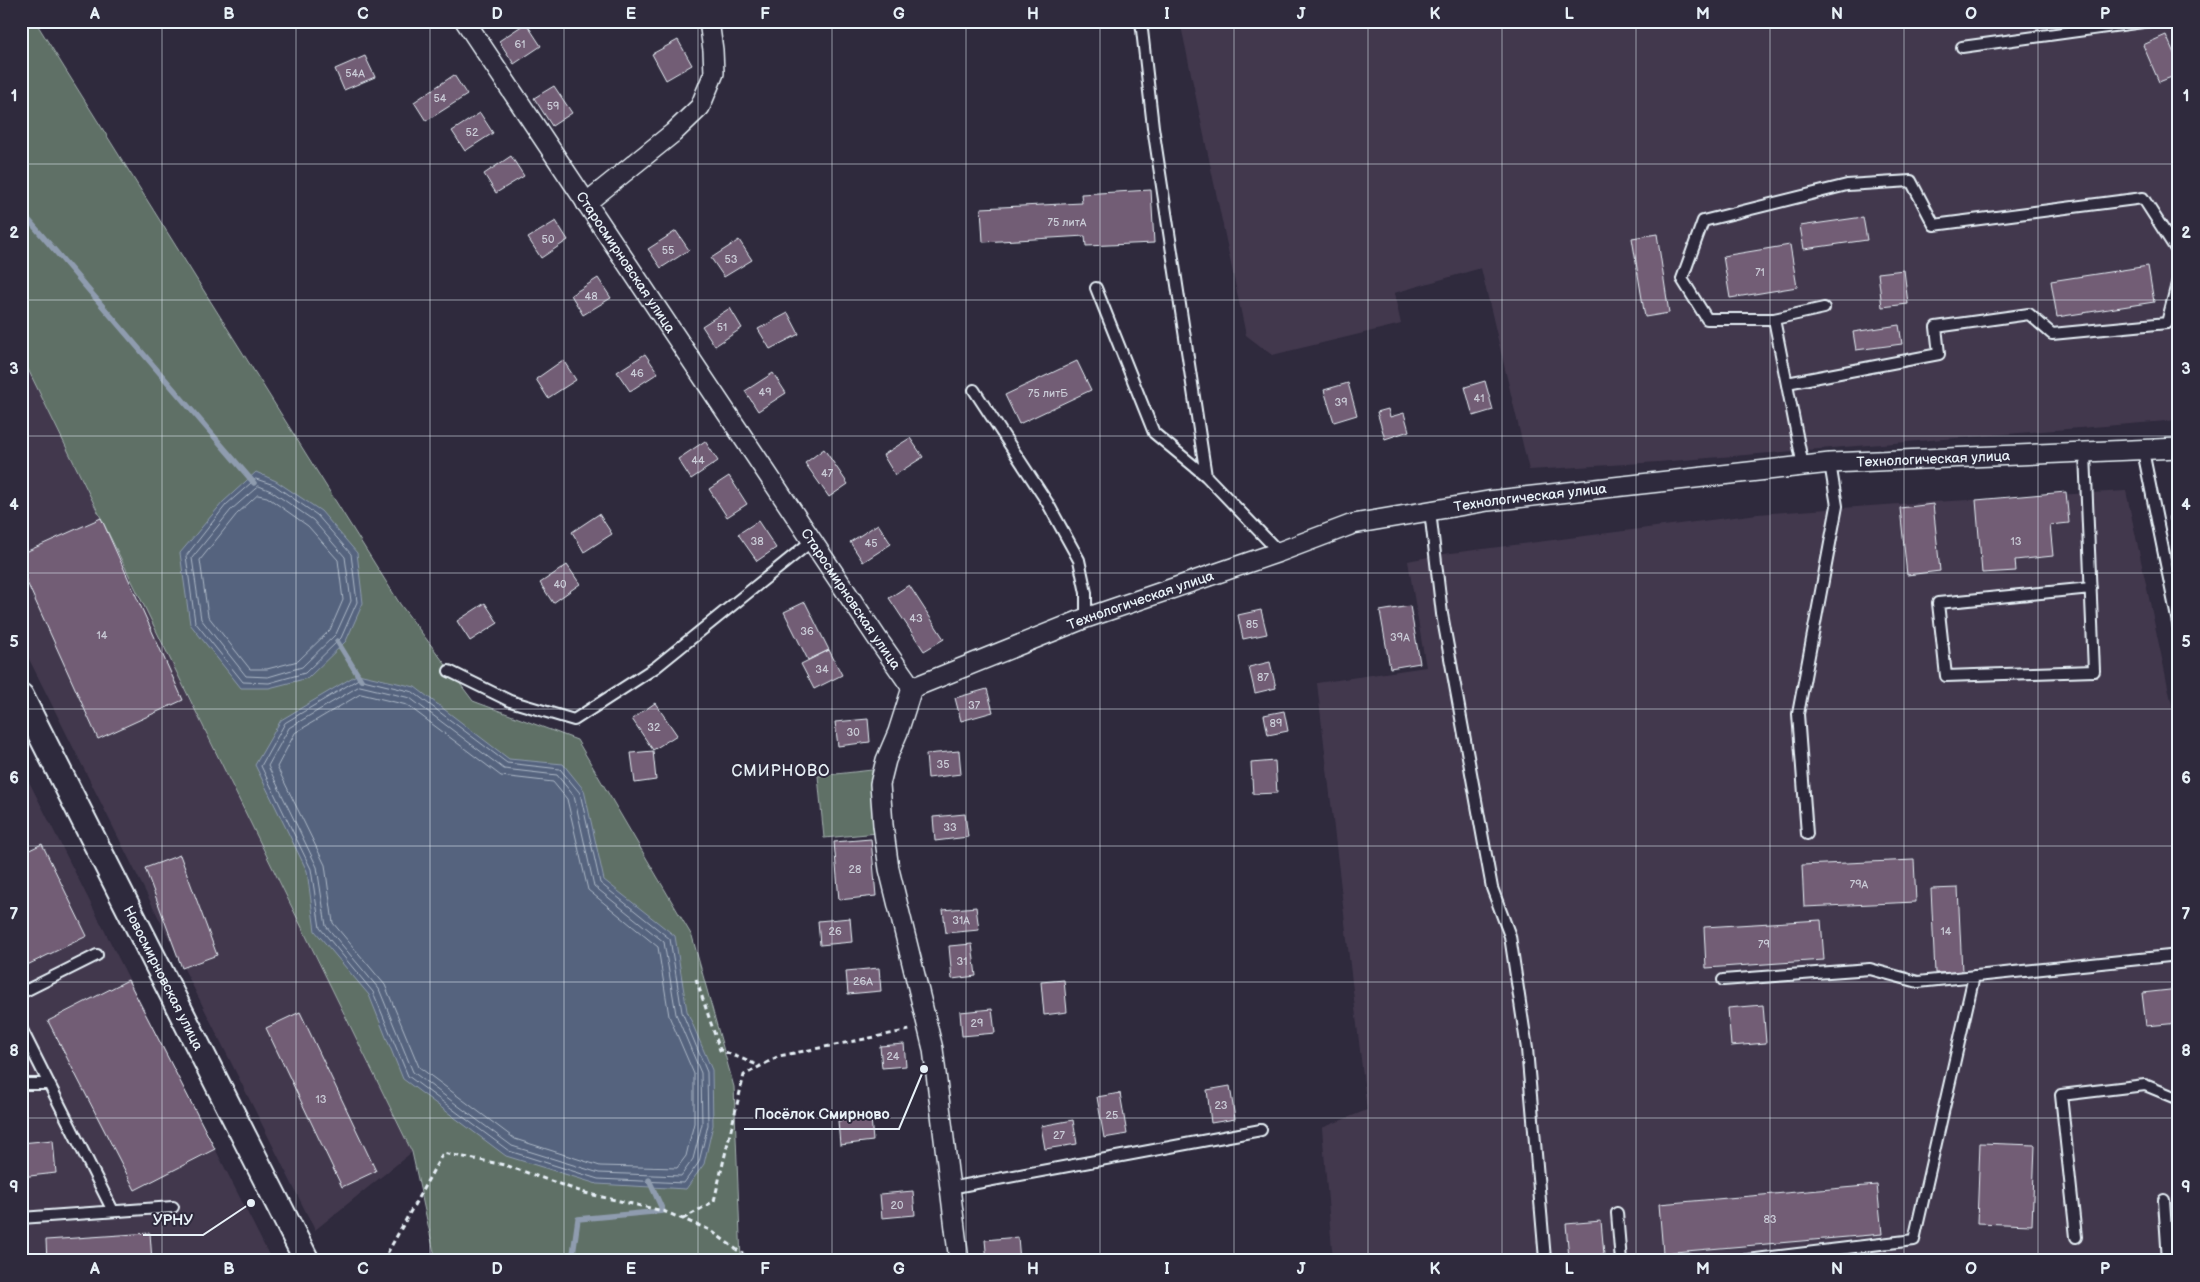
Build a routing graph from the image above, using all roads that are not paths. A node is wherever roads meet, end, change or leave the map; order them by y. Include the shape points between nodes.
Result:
1 (465, 21) edge
2 (709, 21) edge
3 (1141, 21) edge
4 (2150, 21) edge
5 (1962, 47) dead end
6 (586, 203) junction
7 (2179, 254) edge
8 (2179, 276) edge
9 (1096, 288) dead end
10 (1824, 308) dead end
11 (1774, 319) junction
12 (1787, 383) junction
13 (974, 390) dead end
14 (2179, 448) edge
15 (2143, 451) junction
16 (2085, 453) junction
17 (1830, 463) junction
18 (1804, 466) junction
19 (1206, 476) junction
20 (1430, 511) junction
21 (812, 540) junction
22 (1279, 552) junction
23 (2091, 588) junction
24 (1086, 618) junction
25 (2179, 628) edge
26 (450, 671) dead end
27 (912, 688) junction
28 (21, 696) edge
29 (1807, 834) dead end
30 (97, 955) dead end
31 (2179, 955) edge
32 (1974, 976) junction
33 (1722, 980) dead end
34 (21, 993) edge
35 (21, 1028) edge
36 (21, 1084) edge
37 (49, 1084) junction
38 (2179, 1100) edge
39 (1261, 1130) dead end
40 (950, 1188) junction
41 (2164, 1200) dead end
42 (173, 1207) dead end
43 (113, 1211) junction
44 (1617, 1213) dead end
45 (21, 1218) edge
46 (2076, 1237) dead end
47 (958, 1260) edge
48 (307, 1261) edge
49 (1543, 1261) edge
50 (1621, 1261) edge
51 (1739, 1261) edge
52 (2168, 1261) edge

1 - 6 street, Старосмирновская улица
2 - 6 street via 714,73 700,108 673,134
3 - 19 lane via 1153,127
4 - 5 lane
6 - 21 street, Старосмирновская улица
7 - 11 lane via 2143,198 1934,225 1911,181 1847,185 1703,221 1682,279 1707,319
8 - 12 lane via 2167,323 2052,334 2029,314 1936,327 1939,354
9 - 19 lane via 1154,433
10 - 11 lane
11 - 12 lane
12 - 18 lane
13 - 24 lane via 1047,502 1079,560 1086,593
14 - 15 street, Технологическая улица
15 - 16 street, Технологическая улица
15 - 25 lane
16 - 17 street, Технологическая улица
16 - 23 lane
17 - 18 street, Технологическая улица
17 - 29 lane via 1837,506 1798,714
18 - 20 street, Технологическая улица via 1488,501
19 - 22 lane
20 - 22 street, Технологическая улица via 1353,524
20 - 49 lane via 1442,614 1492,888 1510,936 1526,1049
21 - 26 lane via 656,667 574,720 510,701
21 - 27 street, Старосмирновская улица
22 - 24 street, Технологическая улица
23 - 23 lane via 2094,671 1946,676 1938,603
24 - 27 street, Технологическая улица
27 - 40 street via 880,784 883,825 889,869 933,1050
28 - 48 street, Новосмирновская улица
30 - 34 lane
31 - 32 lane
32 - 33 lane via 1918,982 1870,969
32 - 51 lane via 1914,1240
35 - 37 lane
36 - 37 lane
37 - 43 lane
38 - 46 lane via 2145,1085 2061,1095
39 - 40 lane
40 - 47 street
41 - 52 lane
42 - 43 lane
43 - 45 lane
44 - 50 lane

